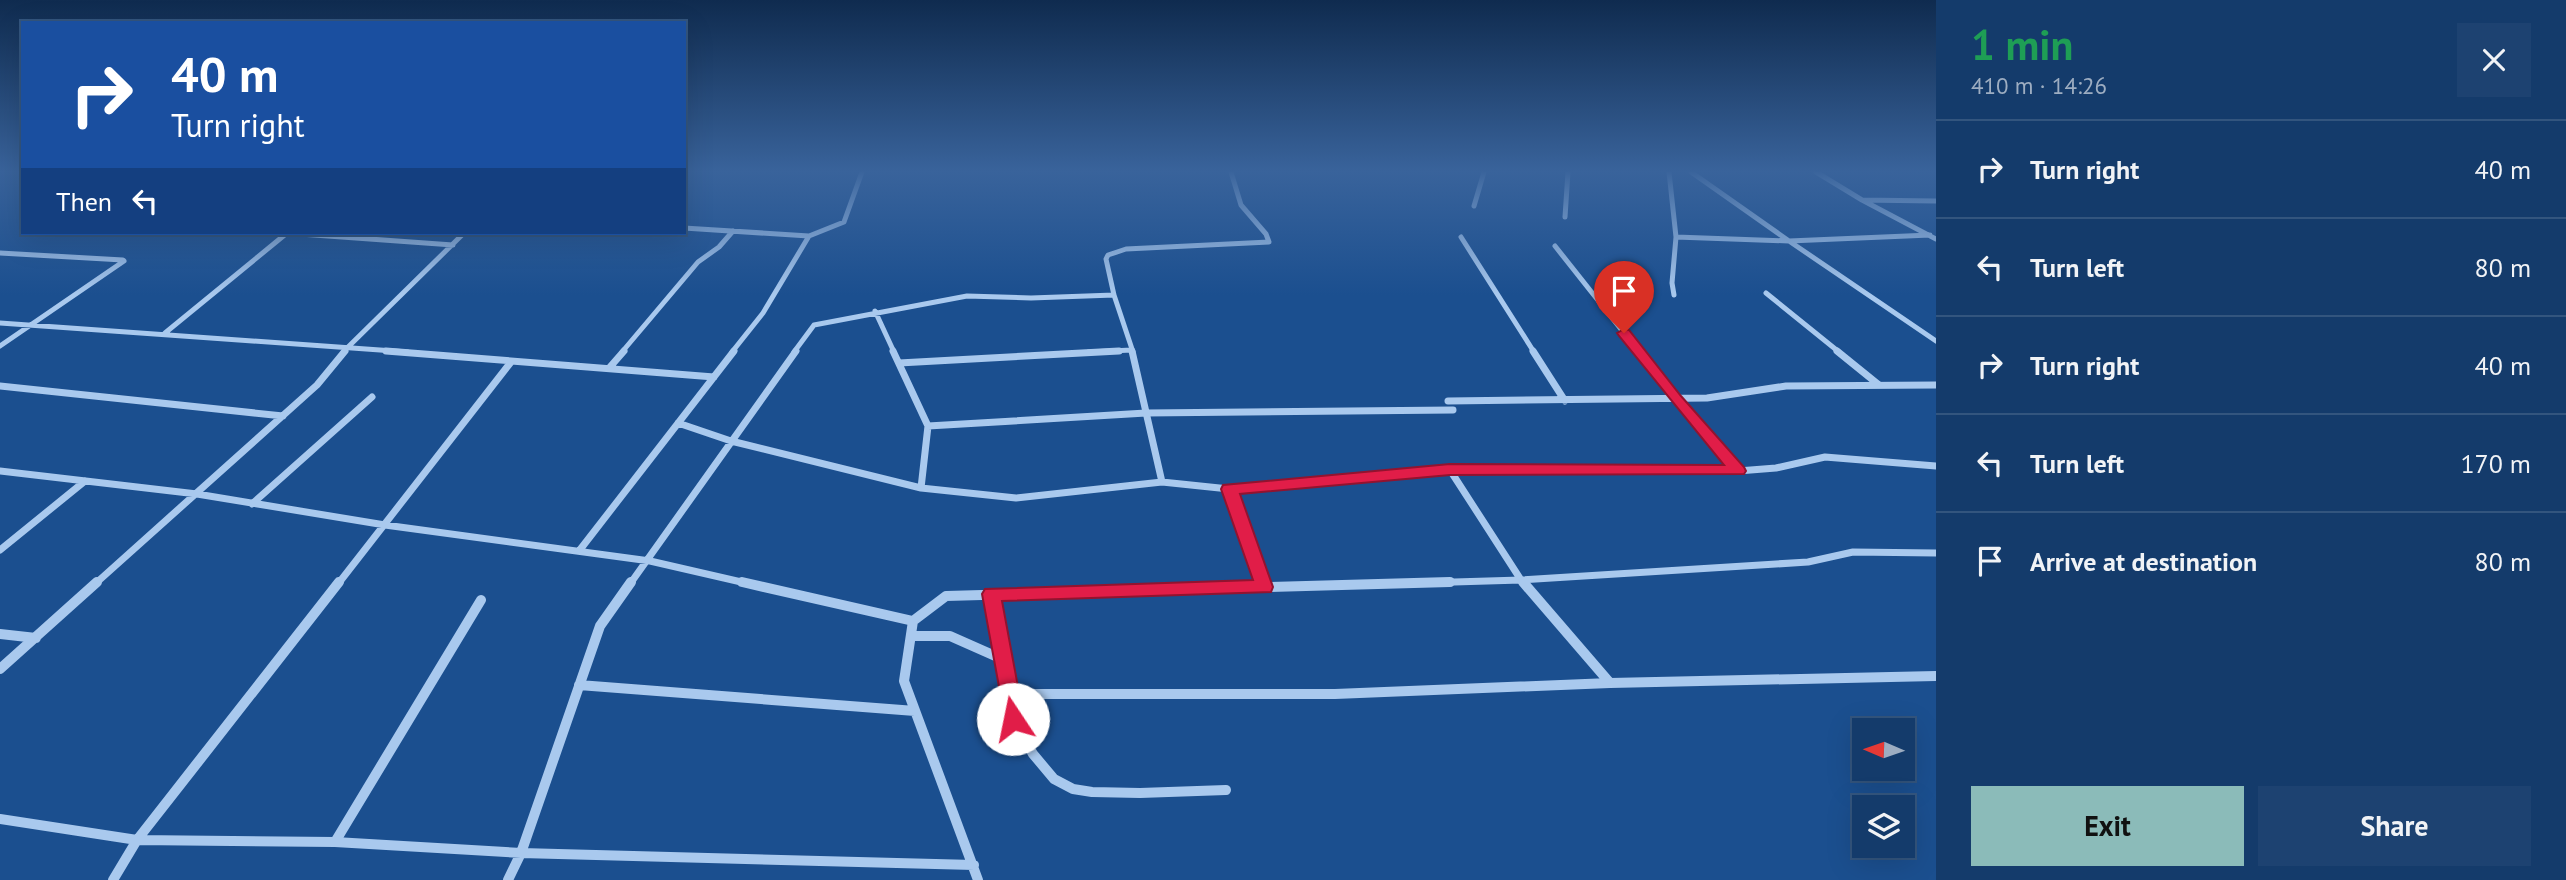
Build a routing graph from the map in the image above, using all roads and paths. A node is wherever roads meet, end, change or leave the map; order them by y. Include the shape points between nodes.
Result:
1 (849, 213) edge
2 (1248, 213) edge
3 (1565, 213) edge
4 (1673, 213) edge
5 (1749, 213) edge
6 (1887, 213) edge
7 (1565, 217) dead end
8 (686, 228) edge
9 (733, 232) junction
10 (285, 235) edge
11 (315, 235) edge
12 (462, 235) edge
13 (809, 236) junction
14 (1461, 237) dead end
15 (1676, 237) junction
16 (1933, 237) edge
17 (1789, 241) junction
18 (453, 245) junction
19 (1555, 246) dead end
20 (0, 253) edge
21 (1766, 293) dead end
22 (1114, 295) junction
23 (1674, 295) dead end
24 (875, 311) junction
25 (0, 324) edge
26 (27, 327) junction
27 (165, 333) junction
28 (1936, 341) edge
29 (0, 346) edge
30 (346, 349) junction
31 (1132, 350) junction
32 (511, 362) junction
33 (899, 363) junction
34 (610, 367) junction
35 (714, 377) junction
36 (1879, 385) junction
37 (1936, 385) edge
38 (0, 386) edge
39 (372, 397) dead end
40 (1675, 399) junction
41 (1448, 401) dead end
42 (1565, 401) junction
43 (1453, 410) dead end
44 (1146, 413) junction
45 (283, 416) junction
46 (678, 423) junction
47 (928, 426) junction
48 (731, 441) junction
49 (1936, 466) edge
50 (1450, 470) junction
51 (0, 471) edge
52 (1738, 471) junction
53 (85, 481) junction
54 (1162, 482) junction
55 (922, 488) junction
56 (1229, 489) junction
57 (197, 495) junction
58 (252, 504) junction
59 (385, 525) junction
60 (0, 550) edge
61 (579, 551) junction
62 (1936, 553) edge
63 (646, 560) junction
64 (1521, 580) junction
65 (1264, 587) junction
66 (992, 594) junction
67 (481, 600) dead end
68 (913, 621) junction
69 (0, 634) edge
70 (911, 636) junction
71 (36, 638) junction
72 (1002, 659) junction
73 (0, 669) edge
74 (1936, 676) edge
75 (1610, 683) junction
76 (579, 685) junction
77 (1008, 694) junction
78 (915, 711) junction
79 (1226, 790) dead end
80 (0, 819) edge
81 (137, 840) junction
82 (335, 842) junction
83 (521, 853) junction
84 (974, 864) junction
85 (113, 880) edge
86 (508, 880) edge
87 (978, 880) edge

1 - 13 street via 844,222
2 - 22 street via 1269,242 1108,255
3 - 7 street
4 - 15 street
5 - 17 street
6 - 16 street
8 - 9 street
9 - 13 street
9 - 34 street via 698,262
10 - 27 street
11 - 18 street
12 - 18 street
13 - 35 street via 763,313
14 - 42 street
15 - 17 street
15 - 23 street
16 - 17 street
17 - 28 street
18 - 30 street
19 - 40 street
20 - 26 street via 124,261
21 - 36 street
22 - 24 street via 967,296
22 - 31 street
24 - 33 street
24 - 48 street via 814,325
25 - 26 street
26 - 27 street
26 - 29 street
27 - 30 street
30 - 32 street
30 - 45 street via 317,385
31 - 33 street
31 - 44 street
32 - 34 street
32 - 59 street
33 - 47 street
34 - 35 street
35 - 46 street
36 - 37 street
36 - 40 street via 1786,386
38 - 45 street
39 - 58 street
40 - 42 street
40 - 52 street
41 - 42 street
43 - 44 street
44 - 47 street
44 - 54 street
45 - 57 street
46 - 48 street
46 - 61 street
47 - 55 street
48 - 55 street
48 - 63 street
49 - 52 street via 1825,457
50 - 52 street
50 - 56 street
50 - 64 street
51 - 53 street
53 - 57 street
53 - 60 street
54 - 55 street via 1016,498
54 - 56 street
56 - 65 street
57 - 58 street
57 - 71 street
58 - 59 street
59 - 61 street
59 - 81 street
61 - 63 street
62 - 64 street via 1853,552 1808,562
63 - 68 street
63 - 76 street via 600,626
64 - 65 street
64 - 75 street
65 - 66 street
66 - 68 street via 946,596
66 - 72 street
67 - 82 street
68 - 70 street
69 - 71 street
70 - 72 street via 950,636
70 - 78 street via 904,681
71 - 73 street
72 - 77 street
74 - 75 street
75 - 77 street via 1335,694
76 - 78 street
76 - 83 street
77 - 79 street via 1020,736 1057,783 1085,792
78 - 84 street
80 - 81 street
81 - 82 street
81 - 85 street
82 - 83 street
83 - 84 street
83 - 86 street
84 - 87 street

